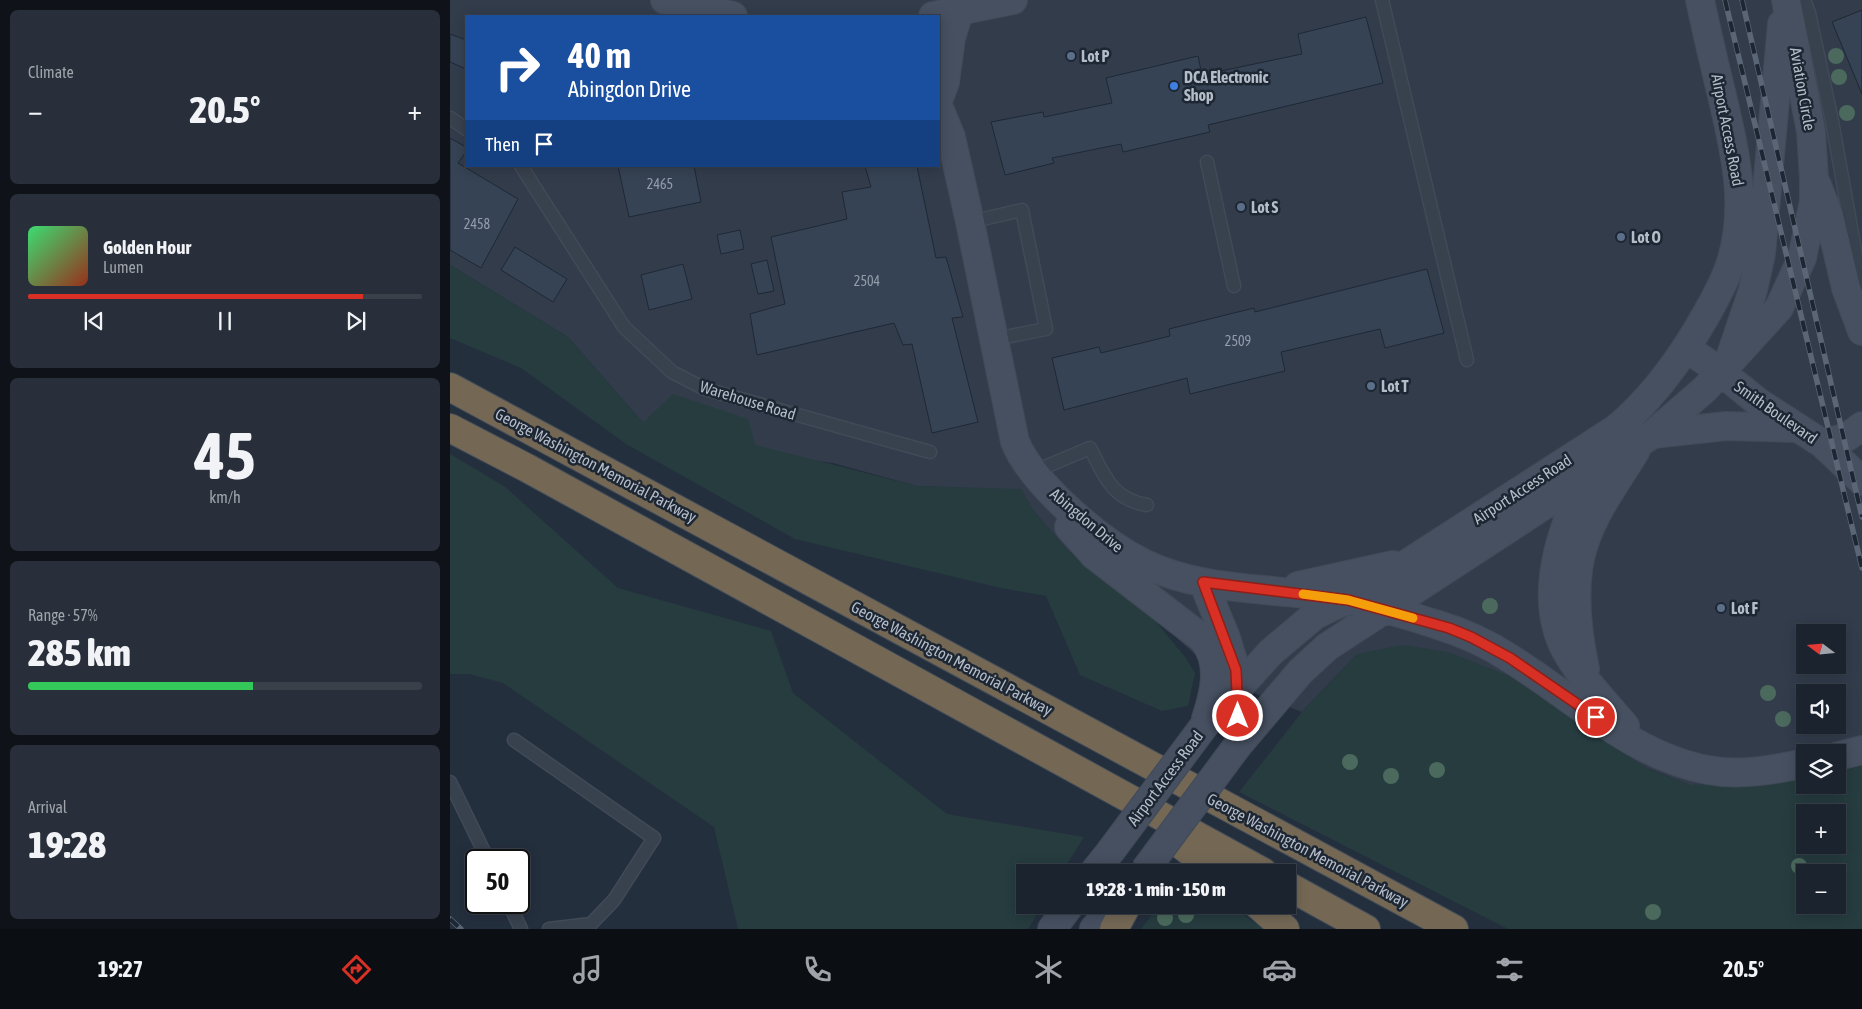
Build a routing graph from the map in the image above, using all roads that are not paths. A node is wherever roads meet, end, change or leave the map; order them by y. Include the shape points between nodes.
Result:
1 (665, 0) edge
2 (1013, 0) edge
3 (1382, 0) edge
4 (1700, 0) edge
5 (1785, 0) edge
6 (1804, 0) edge
7 (960, 12) junction
8 (729, 15) edge
9 (940, 15) edge
10 (941, 114) edge
11 (450, 118) edge
12 (465, 128) edge
13 (1207, 162) dead end
14 (522, 167) edge
15 (1814, 179) junction
16 (970, 222) junction
17 (1234, 286) dead end
18 (1862, 303) edge
19 (1862, 331) edge
20 (995, 339) junction
21 (1686, 348) junction
22 (1467, 360) dead end
23 (1724, 368) junction
24 (450, 387) edge
25 (1862, 426) edge
26 (450, 428) edge
27 (1796, 428) junction
28 (1647, 438) junction
29 (1823, 444) junction
30 (930, 452) dead end
31 (1586, 478) junction
32 (1041, 480) junction
33 (1862, 481) edge
34 (1147, 505) dead end
35 (1411, 561) junction
36 (1203, 582) junction
37 (1277, 591) junction
38 (1348, 600) junction
39 (1383, 609) junction
40 (1587, 680) junction
41 (1238, 686) junction
42 (1204, 726) junction
43 (514, 740) dead end
44 (1238, 745) junction
45 (1641, 746) junction
46 (1862, 750) edge
47 (1846, 754) edge
48 (1796, 765) edge
49 (1086, 775) junction
50 (450, 782) edge
51 (483, 849) edge
52 (1102, 862) edge
53 (1150, 864) edge
54 (1206, 864) edge
55 (1248, 864) edge
56 (1296, 890) edge
57 (514, 914) edge
58 (1063, 914) edge
59 (1107, 914) edge
60 (1122, 914) edge
61 (1268, 914) edge
62 (1451, 926) edge
63 (521, 929) edge
64 (549, 929) edge
65 (1052, 929) edge
66 (1094, 929) edge
67 (1114, 929) edge
68 (1285, 929) edge
69 (1366, 929) edge

1 - 8 main road
2 - 7 main road
3 - 22 lane
4 - 21 main road, Airport Access Road via 1738,169 1740,201 1728,269
5 - 15 main road, Aviation Circle via 1811,132
5 - 23 main road via 1761,254 1753,290
6 - 18 lane via 1832,121
7 - 9 main road
7 - 10 main road via 951,38
10 - 16 main road, Abingdon Drive
11 - 12 lane
13 - 17 lane
14 - 30 lane, Warehouse Road via 624,327 672,372 705,389
15 - 19 main road via 1829,216 1846,288
15 - 23 main road, Airport Access Road via 1814,201 1804,249 1787,294 1770,320
16 - 20 main road, Abingdon Drive
16 - 20 lane via 1022,210 1046,329
20 - 32 main road, Abingdon Drive via 1015,442 1024,462
21 - 23 main road, Smith Boulevard
21 - 35 main road, Airport Access Road via 1645,402 1616,428
23 - 27 main road, Smith Boulevard
23 - 28 main road, Airport Access Road via 1689,405
24 - 62 highway, George Washington Memorial Parkway
25 - 29 main road via 1847,437
26 - 49 highway
27 - 28 main road via 1726,426
27 - 29 main road, Smith Boulevard
28 - 31 main road, Airport Access Road
28 - 40 main road via 1597,514 1583,546 1578,584 1578,626
29 - 33 main road, Smith Boulevard
31 - 39 main road, Airport Access Road
31 - 40 main road via 1566,522 1555,566 1554,587 1559,636
32 - 34 lane via 1090,448 1115,491 1125,499
32 - 36 main road, Abingdon Drive via 1093,529 1128,555 1161,570
32 - 42 main road via 1069,527 1086,548 1209,647 1215,665 1214,688
35 - 37 main road
35 - 38 main road, Airport Access Road
36 - 37 main road, Abingdon Drive
36 - 41 main road via 1231,653
37 - 38 main road, Abingdon Drive
38 - 39 main road, Abingdon Drive
38 - 41 main road, Airport Access Road via 1315,615 1271,652
39 - 44 main road, Airport Access Road via 1327,646 1294,678
39 - 45 main road, Abingdon Drive via 1449,628 1488,645
40 - 45 main road
41 - 42 main road, Airport Access Road
41 - 44 main road
42 - 52 main road, Airport Access Road, bridge
43 - 64 lane via 654,838 614,900 591,924
44 - 53 main road, Airport Access Road, bridge
45 - 48 main road, Abingdon Drive via 1690,766 1727,772 1764,771
46 - 47 main road
49 - 54 highway
49 - 55 highway
50 - 51 lane
56 - 69 highway
57 - 63 lane
58 - 65 main road
59 - 66 main road
60 - 67 highway
61 - 68 highway

